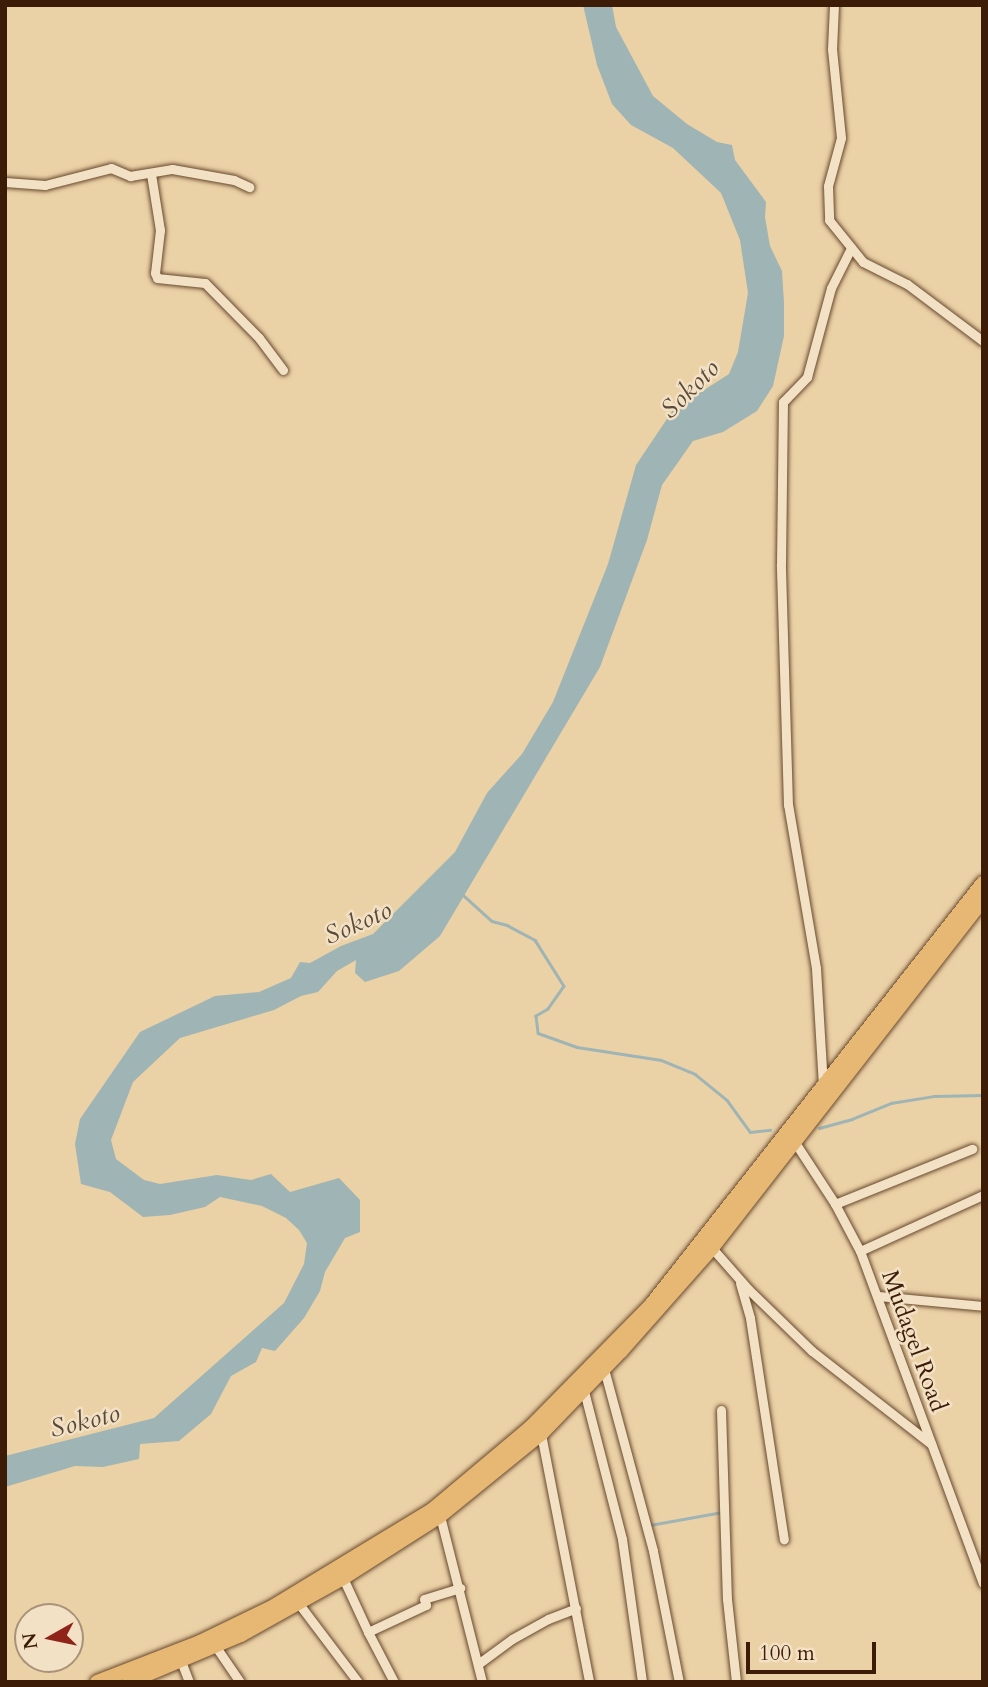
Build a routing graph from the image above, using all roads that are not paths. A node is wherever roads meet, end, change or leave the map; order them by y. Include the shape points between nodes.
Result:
1 (834, 5) edge
2 (151, 174) junction
3 (5, 181) edge
4 (249, 187) dead end
5 (851, 248) junction
6 (983, 341) edge
7 (283, 370) dead end
8 (983, 883) edge
9 (983, 900) edge
10 (823, 1086) junction
11 (794, 1141) junction
12 (775, 1146) junction
13 (972, 1149) dead end
14 (983, 1195) edge
15 (835, 1204) junction
16 (712, 1248) junction
17 (860, 1251) junction
18 (739, 1280) junction
19 (878, 1296) junction
20 (983, 1306) edge
21 (604, 1369) junction
22 (584, 1391) junction
23 (721, 1410) dead end
24 (541, 1434) junction
25 (932, 1445) junction
26 (440, 1516) junction
27 (784, 1539) dead end
28 (343, 1578) junction
29 (983, 1583) edge
30 (460, 1588) junction
31 (299, 1604) junction
32 (576, 1608) junction
33 (368, 1632) junction
34 (216, 1647) junction
35 (181, 1661) junction
36 (478, 1664) junction
37 (161, 1676) edge
38 (97, 1682) edge
39 (129, 1682) edge
40 (189, 1682) edge
41 (240, 1682) edge
42 (358, 1682) edge
43 (394, 1682) edge
44 (482, 1682) edge
45 (589, 1682) edge
46 (642, 1682) edge
47 (679, 1682) edge
48 (736, 1682) edge

1 - 5 street via 832,49 841,138 826,201 828,220
2 - 3 street via 130,176 111,168 57,183
2 - 4 street via 172,169
2 - 7 street via 160,230 157,278 205,283
5 - 6 street via 873,269 906,284
5 - 10 street via 831,288 807,377 783,402 781,564 788,805 816,968
8 - 10 main road
9 - 11 main road
10 - 12 main road
11 - 12 street
11 - 15 street, Mudagel Road
11 - 16 main road
12 - 38 main road via 643,1313 531,1427 432,1510 264,1611
13 - 15 street
14 - 17 street
15 - 17 street, Mudagel Road
16 - 18 street
16 - 21 main road
17 - 19 street, Mudagel Road
18 - 25 street via 812,1351
18 - 27 street via 750,1318
19 - 20 street
19 - 25 street, Mudagel Road
21 - 22 main road
21 - 47 street via 653,1551
22 - 24 main road
22 - 46 street via 622,1539
23 - 48 street via 727,1599
24 - 26 main road
24 - 32 street
25 - 29 street, Mudagel Road
26 - 28 main road
26 - 30 street
28 - 31 main road
28 - 33 street
30 - 33 street via 424,1598 426,1605
30 - 36 street
31 - 34 main road
31 - 42 street
32 - 36 street via 512,1639
32 - 45 street
33 - 43 street
34 - 35 main road
34 - 41 street
35 - 37 main road
35 - 40 street
36 - 44 street
37 - 39 main road

